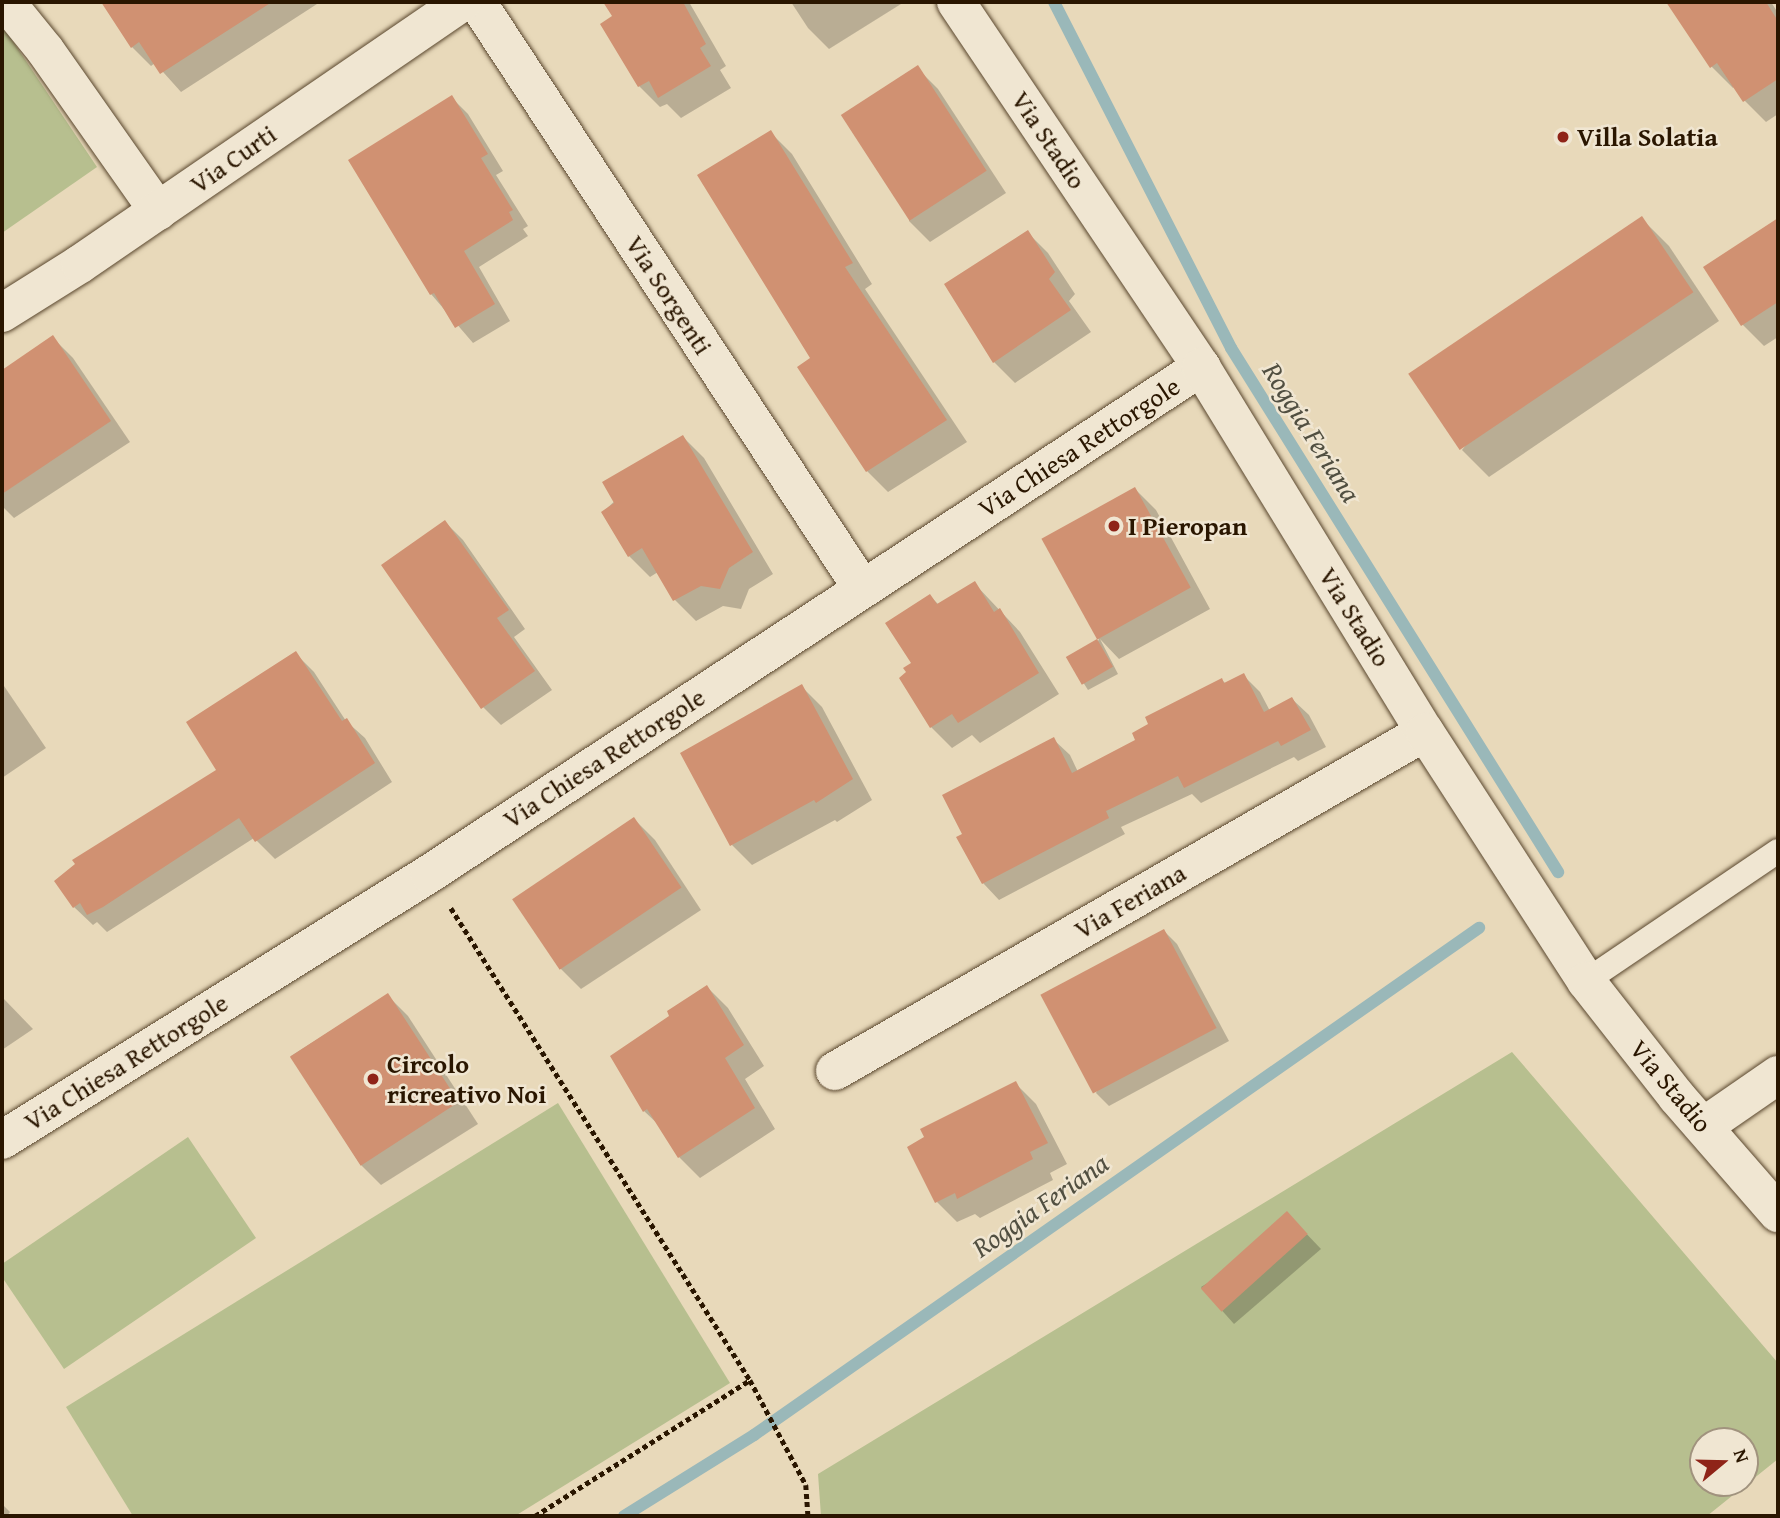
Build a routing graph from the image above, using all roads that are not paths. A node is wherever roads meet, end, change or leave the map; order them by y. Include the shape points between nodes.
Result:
1 (6, 2) edge
2 (461, 2) edge
3 (477, 2) edge
4 (956, 2) edge
5 (158, 211) junction
6 (2, 313) edge
7 (1201, 367) junction
8 (862, 588) junction
9 (1425, 732) junction
10 (1778, 851) edge
11 (1586, 981) junction
12 (835, 1071) dead end
13 (1778, 1075) edge
14 (1704, 1126) junction
15 (2, 1140) edge
16 (1778, 1213) edge

1 - 5 street
2 - 5 street, Via Curti
3 - 8 street, Via Sorgenti
4 - 7 street, Via Stadio
5 - 6 street, Via Curti
7 - 8 street, Via Chiesa Rettorgole
7 - 9 street, Via Stadio
8 - 15 street, Via Chiesa Rettorgole via 429,874
9 - 11 street, Via Stadio
9 - 12 street, Via Feriana
10 - 11 lane
11 - 14 street, Via Stadio
13 - 14 street
14 - 16 street, Via Stadio

